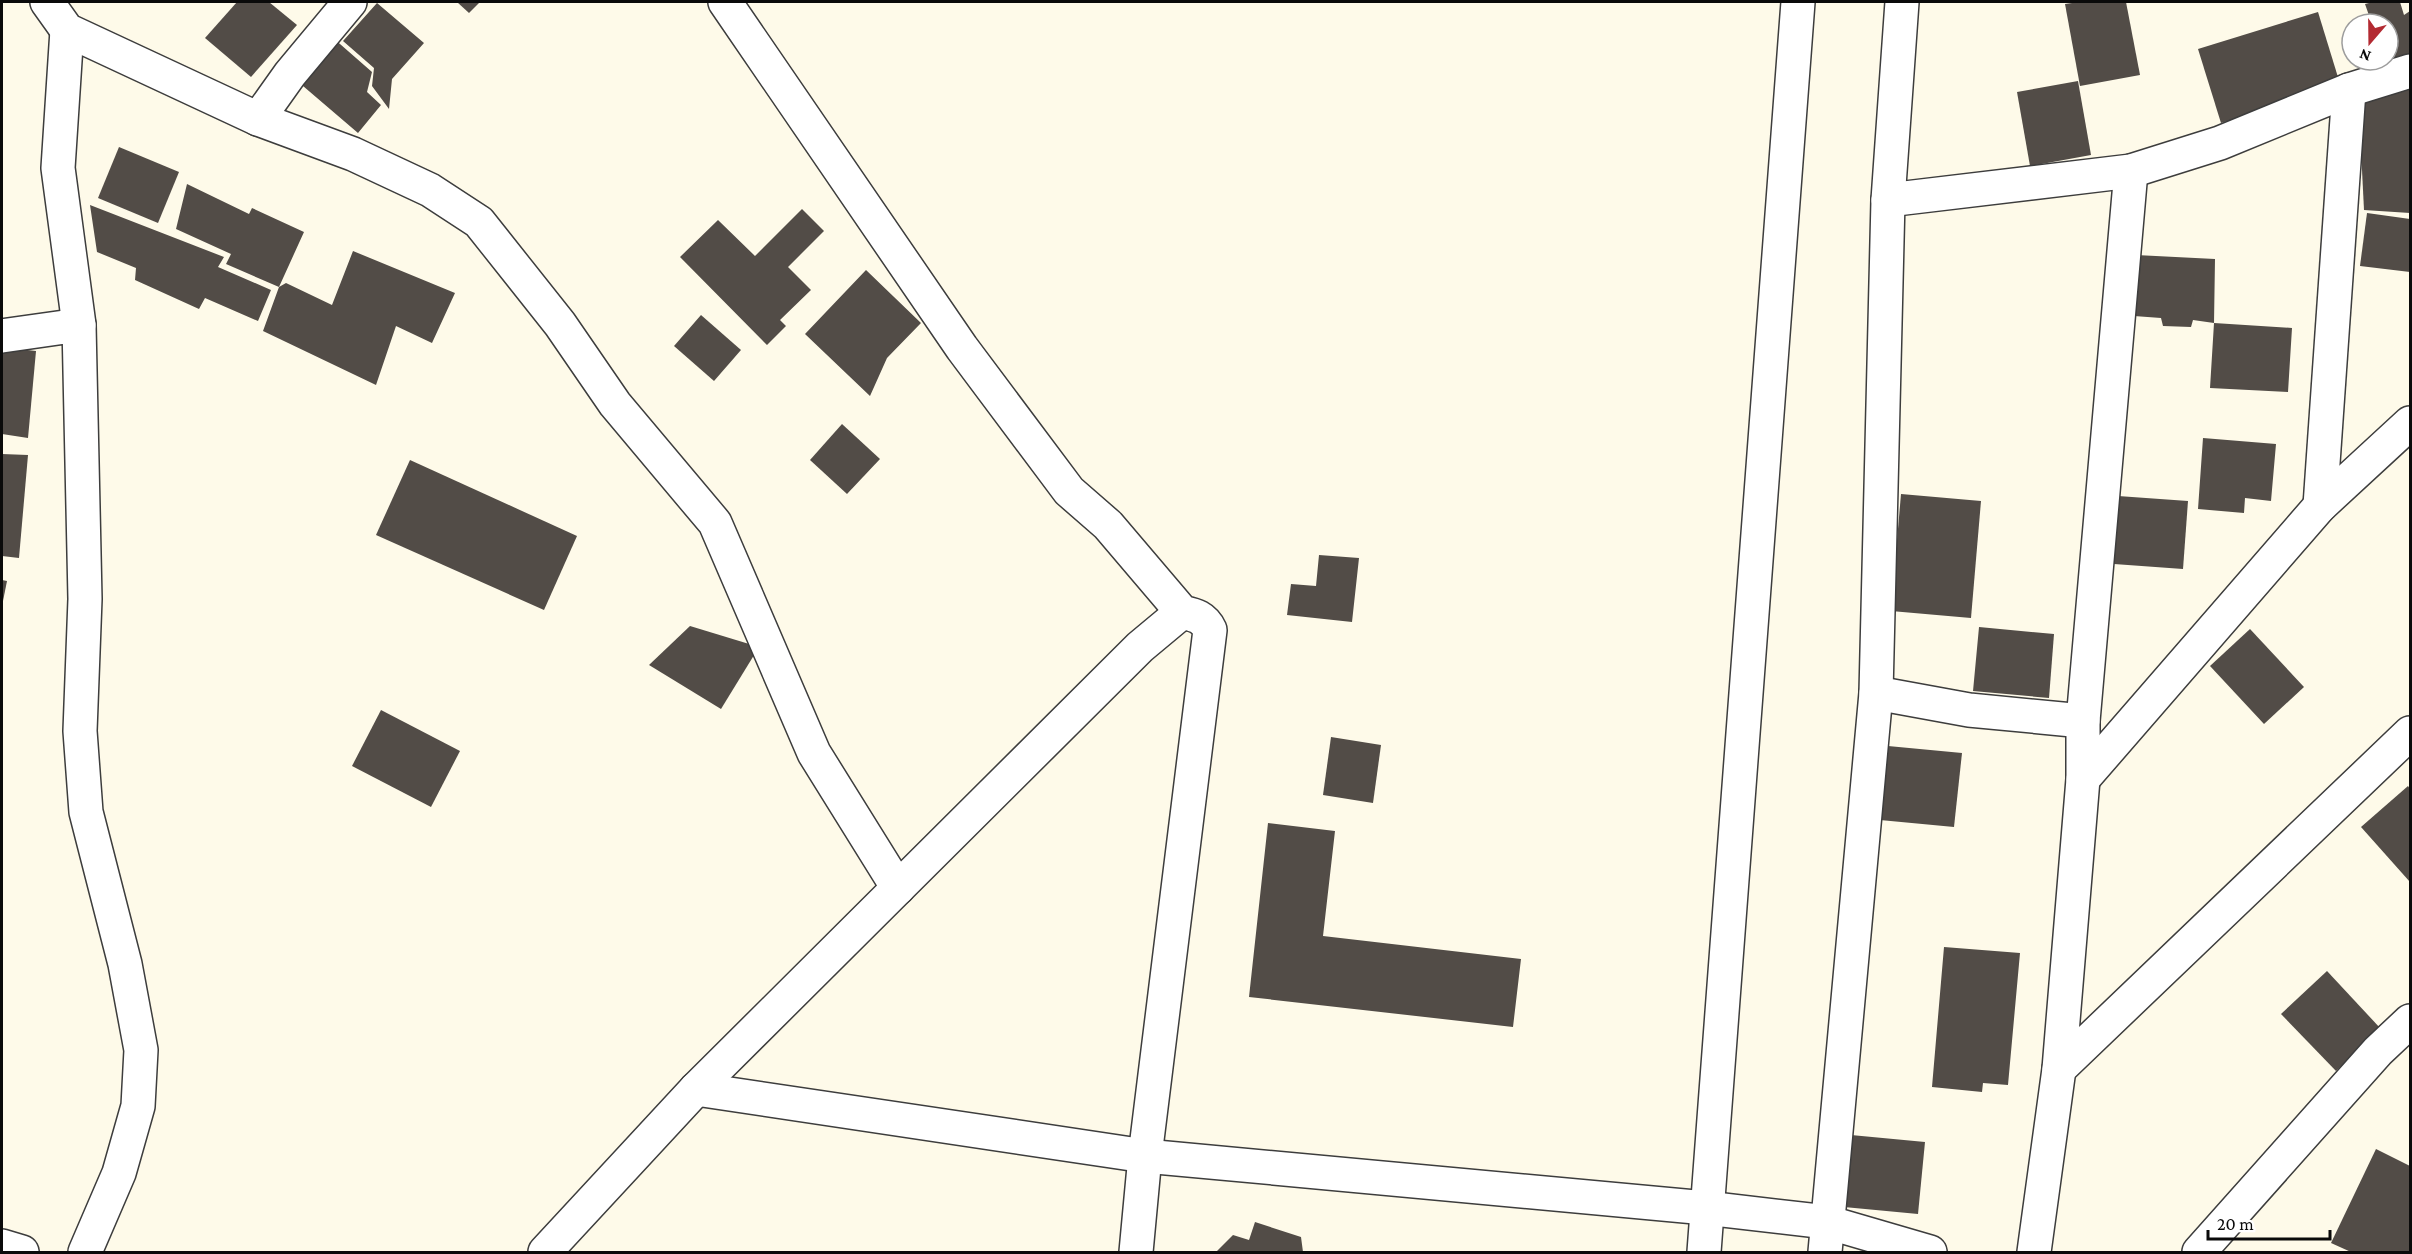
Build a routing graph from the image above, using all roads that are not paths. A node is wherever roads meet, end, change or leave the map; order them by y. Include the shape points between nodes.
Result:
1 (47, 2) edge
2 (350, 2) edge
3 (725, 2) edge
4 (1798, 2) edge
5 (1902, 2) edge
6 (67, 30) junction
7 (2410, 71) edge
8 (2349, 90) junction
9 (258, 119) junction
10 (2131, 171) junction
11 (1888, 200) junction
12 (79, 325) junction
13 (2, 336) edge
14 (2410, 423) edge
15 (2320, 506) junction
16 (1182, 612) junction
17 (1876, 693) junction
18 (2083, 721) junction
19 (2410, 733) edge
20 (2083, 779) junction
21 (898, 888) junction
22 (2410, 1021) edge
23 (2060, 1069) junction
24 (696, 1089) junction
25 (1145, 1156) junction
26 (1706, 1208) junction
27 (1826, 1237) edge
28 (2, 1246) edge
29 (22, 1252) edge
30 (85, 1252) edge
31 (545, 1252) edge
32 (1136, 1252) edge
33 (1704, 1252) edge
34 (1930, 1252) edge
35 (2034, 1252) edge
36 (2199, 1252) edge

1 - 6 street
2 - 9 street
3 - 16 street via 962,348 1069,491 1108,525
4 - 26 street
5 - 11 street
6 - 9 street
6 - 12 street via 58,168
7 - 8 street
8 - 10 street via 2220,143
8 - 15 street
9 - 21 street via 353,154 421,186 479,222 560,324 615,404 716,523 814,753
10 - 11 street
10 - 18 street
11 - 17 street
12 - 13 street
12 - 30 street via 85,599 80,731 86,812 125,964 141,1050 138,1106 119,1173
14 - 15 street
15 - 20 street
16 - 21 street via 1140,647
16 - 25 street via 1199,616 1210,630
17 - 18 street via 1969,710
17 - 27 street
18 - 20 street
19 - 23 street
20 - 23 street
21 - 24 street
22 - 36 street via 2378,1051
23 - 35 street
24 - 25 street
24 - 31 street
25 - 26 street
25 - 32 street
26 - 27 street
26 - 33 street
27 - 34 street
28 - 29 street

